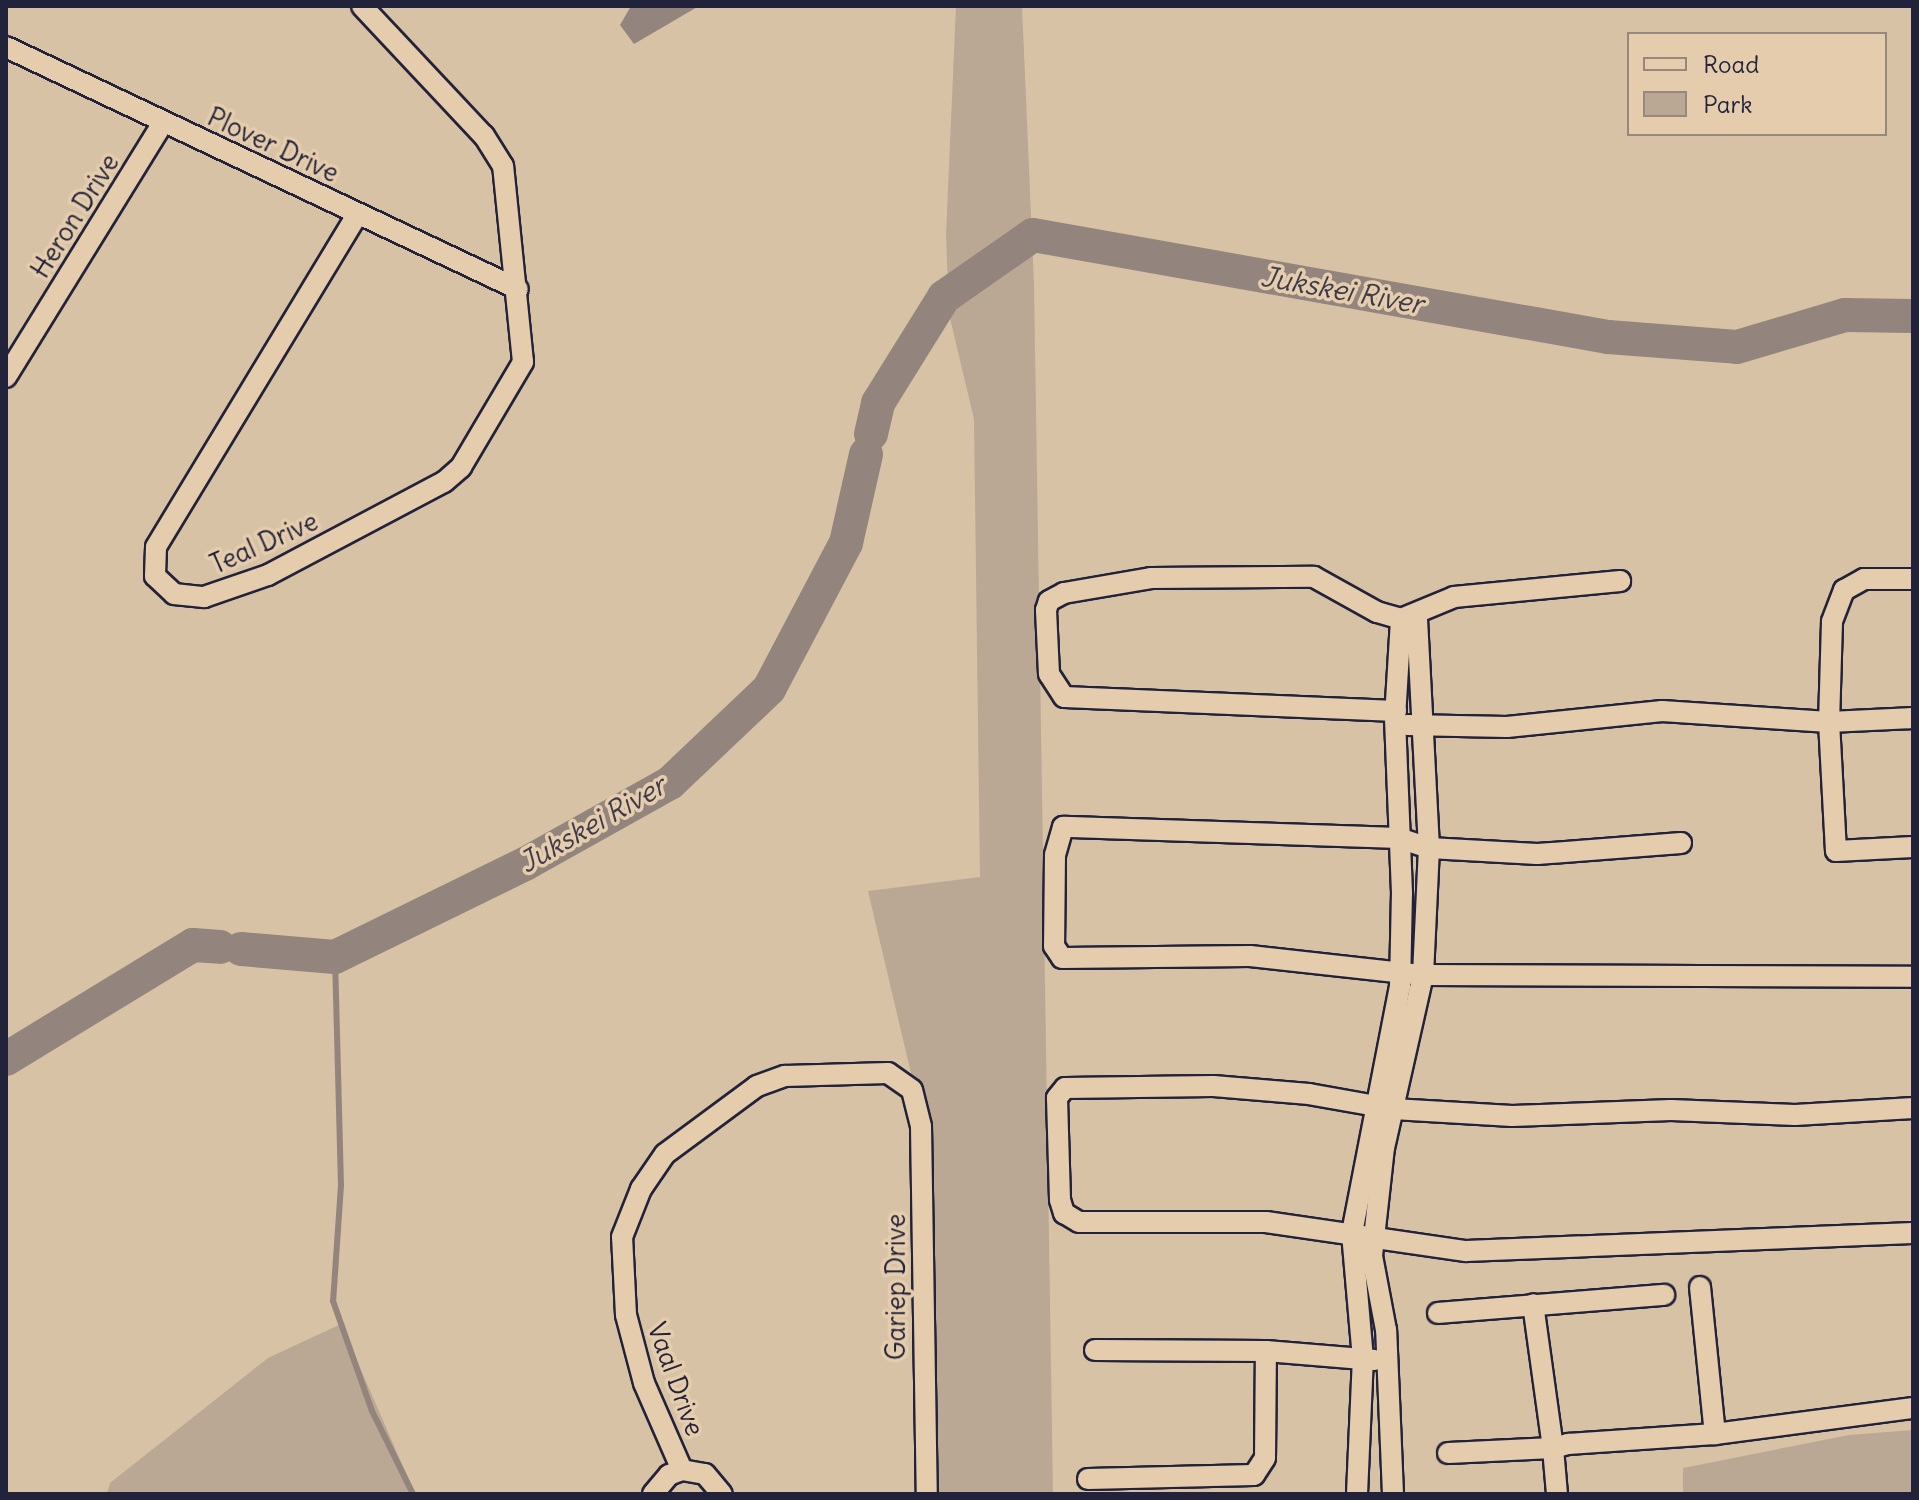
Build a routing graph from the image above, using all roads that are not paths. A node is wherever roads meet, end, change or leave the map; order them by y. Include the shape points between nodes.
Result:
1 (362, 6) edge
2 (6, 47) edge
3 (163, 123) junction
4 (357, 215) junction
5 (518, 289) junction
6 (6, 377) edge
7 (1913, 579) edge
8 (1620, 581) dead end
9 (1409, 617) junction
10 (1395, 718) junction
11 (1913, 718) edge
12 (1829, 722) junction
13 (1420, 726) junction
14 (1399, 838) junction
15 (1681, 843) dead end
16 (1913, 847) edge
17 (1429, 848) junction
18 (1401, 971) junction
19 (1423, 975) junction
20 (1913, 977) edge
21 (907, 1083) joint
22 (1384, 1107) junction
23 (1913, 1108) edge
24 (1352, 1233) junction
25 (1913, 1233) edge
26 (1374, 1237) junction
27 (1700, 1287) dead end
28 (1664, 1295) dead end
29 (1533, 1304) junction
30 (1438, 1313) dead end
31 (1095, 1350) dead end
32 (1266, 1351) junction
33 (1363, 1359) junction
34 (1387, 1360) junction
35 (1913, 1408) edge
36 (1715, 1434) junction
37 (1553, 1448) junction
38 (1448, 1453) dead end
39 (682, 1470) junction
40 (1088, 1479) dead end
41 (653, 1494) edge
42 (722, 1494) edge
43 (927, 1494) edge
44 (1357, 1494) edge
45 (1393, 1494) edge
46 (1557, 1494) edge

1 - 5 street, Teal Drive via 498,155 507,177
2 - 3 street, Plover Drive
3 - 4 street, Plover Drive
3 - 6 street, Heron Drive
4 - 5 street, Plover Drive
4 - 5 street, Teal Drive via 156,547 155,576 174,594 204,597 268,575 453,475 523,362
7 - 12 street via 1864,579 1844,590 1832,622
8 - 9 street via 1454,597
9 - 10 street
9 - 10 street via 1377,612 1314,577 1266,574 1151,578 1064,593 1049,601 1046,610 1049,674 1064,697
9 - 13 street
10 - 13 street
10 - 14 street
11 - 12 street
12 - 13 street via 1662,711 1507,727
12 - 16 street via 1836,851
13 - 17 street
14 - 17 street
14 - 18 street
14 - 18 street via 1063,827 1055,855 1053,936 1062,958 1250,956
15 - 17 street via 1537,854
17 - 19 street
18 - 19 street
18 - 22 street
19 - 20 street
19 - 22 street
21 - 39 street, Vaal Drive via 882,1073 776,1079 741,1097 681,1141 641,1189 622,1237 626,1315 644,1383
21 - 43 street, Gariep Drive via 918,1103 921,1127
22 - 23 street via 1512,1116 1671,1110 1795,1115
22 - 24 street
22 - 24 street via 1213,1086 1065,1088 1057,1098 1060,1200 1064,1213 1079,1222 1266,1222
22 - 26 street
24 - 26 street
24 - 33 street
25 - 26 street via 1466,1251
26 - 34 street
27 - 36 street
28 - 29 street
29 - 30 street
29 - 37 street
31 - 32 street
32 - 33 street
32 - 40 street via 1265,1458 1254,1475
33 - 34 street
33 - 44 street
34 - 45 street
35 - 36 street
36 - 37 street
37 - 38 street
37 - 46 street
39 - 41 street via 669,1475
39 - 42 street via 705,1474

